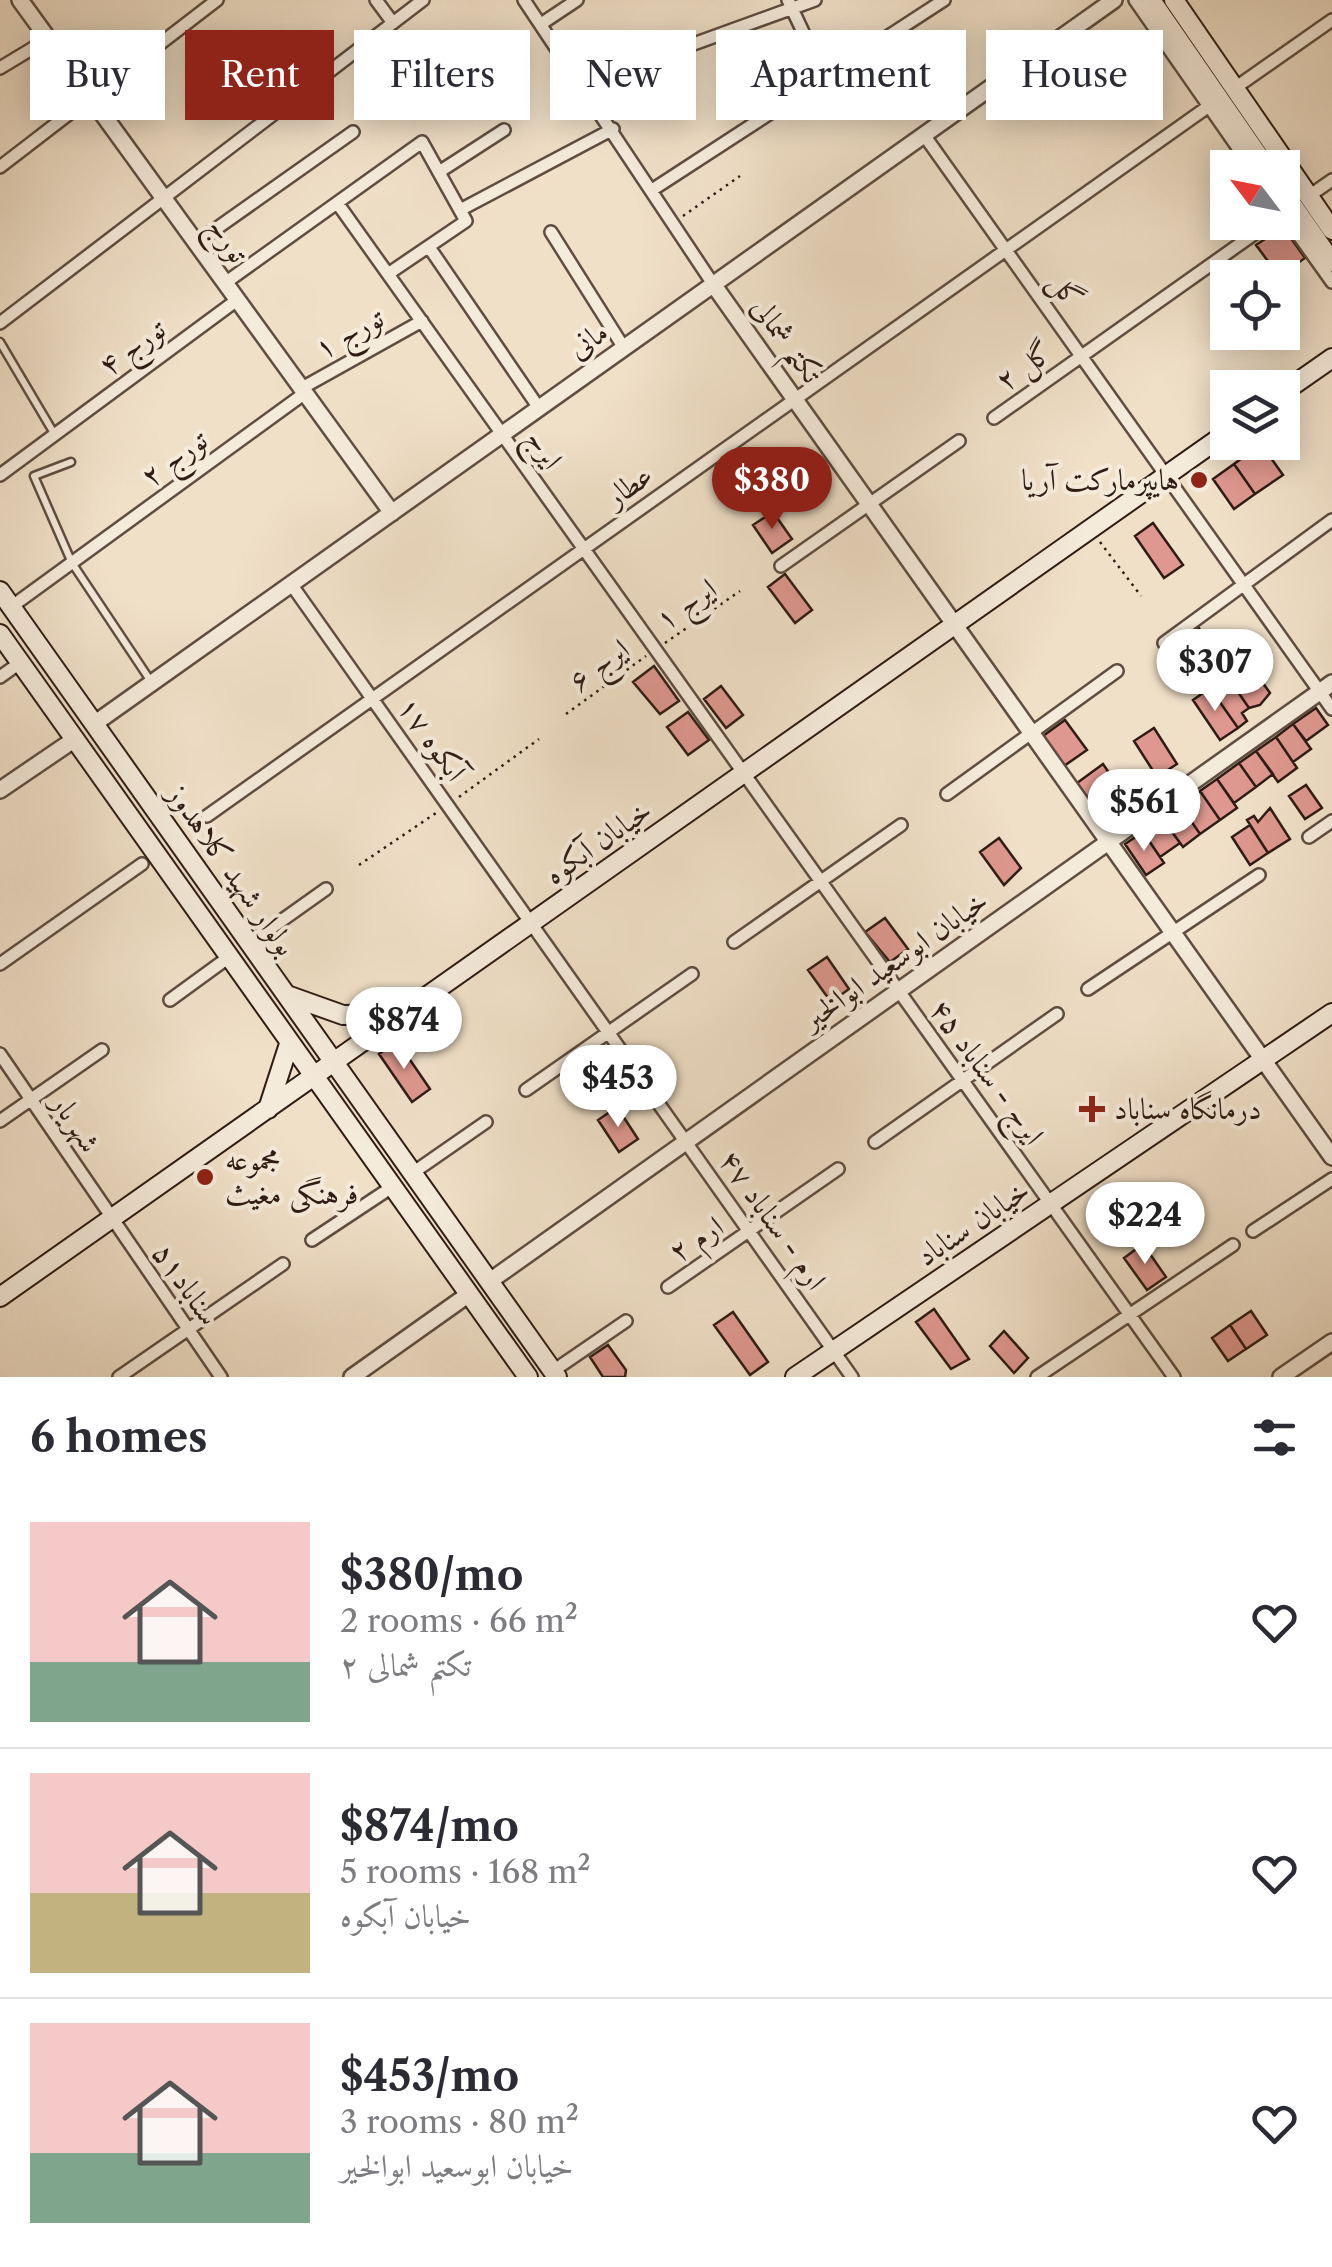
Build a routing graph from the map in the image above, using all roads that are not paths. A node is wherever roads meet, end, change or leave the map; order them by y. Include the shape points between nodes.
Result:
1 (20, 0) edge
2 (217, 0) edge
3 (376, 0) edge
4 (423, 0) edge
5 (524, 0) edge
6 (578, 0) edge
7 (815, 0) edge
8 (944, 0) edge
9 (1114, 0) edge
10 (1136, 0) edge
11 (1151, 0) edge
12 (1174, 0) edge
13 (790, 4) edge
14 (1332, 20) edge
15 (393, 23) junction
16 (541, 24) junction
17 (42, 30) edge
18 (802, 30) edge
19 (899, 30) edge
20 (550, 37) edge
21 (165, 40) edge
22 (696, 43) edge
23 (30, 49) edge
24 (0, 68) edge
25 (1235, 88) junction
26 (1209, 106) junction
27 (62, 120) edge
28 (107, 120) edge
29 (606, 120) edge
30 (761, 120) edge
31 (504, 130) dead end
32 (612, 130) junction
33 (353, 132) dead end
34 (924, 134) junction
35 (1240, 150) edge
36 (1255, 150) edge
37 (0, 168) edge
38 (439, 172) junction
39 (1332, 180) edge
40 (652, 190) junction
41 (1309, 196) junction
42 (164, 198) junction
43 (338, 204) junction
44 (460, 210) junction
45 (1300, 216) edge
46 (1332, 230) edge
47 (551, 232) dead end
48 (1300, 237) edge
49 (1245, 240) edge
50 (196, 243) junction
51 (429, 247) junction
52 (1007, 250) junction
53 (1332, 262) edge
54 (388, 274) junction
55 (1332, 282) edge
56 (225, 284) junction
57 (713, 284) junction
58 (238, 300) junction
59 (422, 321) junction
60 (0, 323) edge
61 (0, 342) edge
62 (624, 348) junction
63 (1082, 355) junction
64 (1332, 358) edge
65 (1300, 380) edge
66 (303, 391) junction
67 (796, 399) junction
68 (539, 408) junction
69 (994, 418) dead end
70 (56, 434) junction
71 (503, 434) junction
72 (959, 441) dead end
73 (1210, 444) edge
74 (71, 462) dead end
75 (1167, 474) junction
76 (0, 476) edge
77 (871, 504) junction
78 (392, 513) junction
79 (1332, 520) edge
80 (584, 549) junction
81 (72, 563) junction
82 (781, 566) dead end
83 (291, 584) junction
84 (1245, 585) junction
85 (6, 599) edge
86 (956, 623) junction
87 (0, 634) edge
88 (1164, 643) dead end
89 (21, 662) junction
90 (1118, 672) dead end
91 (0, 678) edge
92 (152, 683) junction
93 (1326, 688) edge
94 (372, 698) junction
95 (1332, 709) edge
96 (94, 724) junction
97 (1032, 731) junction
98 (76, 739) junction
99 (743, 774) junction
100 (0, 790) edge
101 (947, 794) dead end
102 (206, 816) dead end
103 (1332, 821) edge
104 (902, 825) dead end
105 (1309, 837) dead end
106 (1110, 842) junction
107 (142, 864) dead end
108 (1258, 875) dead end
109 (820, 881) junction
110 (326, 889) dead end
111 (532, 923) junction
112 (1174, 933) junction
113 (734, 942) dead end
114 (250, 943) junction
115 (229, 957) junction
116 (0, 964) edge
117 (692, 974) dead end
118 (1088, 989) dead end
119 (898, 991) junction
120 (287, 994) junction
121 (170, 1000) dead end
122 (1332, 1013) edge
123 (404, 1014) junction
124 (1057, 1014) dead end
125 (611, 1034) junction
126 (289, 1044) junction
127 (102, 1050) dead end
128 (0, 1054) edge
129 (1263, 1060) junction
130 (334, 1063) junction
131 (312, 1078) junction
132 (963, 1081) junction
133 (526, 1090) dead end
134 (32, 1100) junction
135 (268, 1109) junction
136 (0, 1121) edge
137 (486, 1122) dead end
138 (1325, 1137) edge
139 (687, 1141) junction
140 (875, 1142) dead end
141 (1332, 1156) edge
142 (838, 1169) dead end
143 (414, 1172) junction
144 (1332, 1179) edge
145 (392, 1188) junction
146 (1050, 1204) junction
147 (109, 1219) junction
148 (1253, 1231) dead end
149 (752, 1232) junction
150 (312, 1240) dead end
151 (1234, 1245) dead end
152 (282, 1264) dead end
153 (490, 1281) junction
154 (668, 1287) dead end
155 (469, 1294) junction
156 (0, 1297) edge
157 (1130, 1315) junction
158 (626, 1321) dead end
159 (188, 1329) junction
160 (1332, 1342) edge
161 (834, 1351) junction
162 (555, 1374) edge
163 (119, 1377) edge
164 (222, 1377) edge
165 (352, 1377) edge
166 (528, 1377) edge
167 (795, 1377) edge
168 (852, 1377) edge
169 (1038, 1377) edge
170 (1174, 1377) edge
171 (1281, 1377) edge

1 - 17 street, تورج
2 - 21 street
3 - 15 street
4 - 15 street
5 - 16 street
6 - 16 street
7 - 13 street
8 - 19 street
9 - 34 street, مانی
10 - 26 street
11 - 36 main road
12 - 25 main road
13 - 18 street
13 - 22 street
14 - 25 street
15 - 42 street
16 - 20 street
23 - 24 street
25 - 41 main road
26 - 35 street
26 - 52 street, عطار
27 - 37 street
28 - 42 street, تورج
29 - 32 street
30 - 40 street
31 - 38 street
32 - 40 street
32 - 44 street
33 - 50 street
34 - 52 street, گل
34 - 57 street, مانی
38 - 43 street via 422,142
38 - 44 street
39 - 41 street
40 - 57 street
41 - 46 main road
42 - 50 street, تورج
42 - 60 street
43 - 54 street, ایرج
43 - 56 street
44 - 51 street via 466,222
45 - 53 main road
47 - 62 street
48 - 55 street
49 - 63 street, گل ۲
50 - 56 street, تورج
51 - 54 street
51 - 68 street
52 - 63 street, گل
52 - 67 street, عطار
54 - 59 street, ایرج
56 - 58 street, تورج
57 - 62 street, مانی
57 - 67 street, تکتم شمالی
58 - 66 street, تورج
58 - 70 street, تورج ۴
59 - 66 street, تورج ۱
59 - 71 street, ایرج
61 - 70 lane
62 - 68 street, مانی
63 - 69 street, گل ۲
63 - 75 street, گل
64 - 65 main road
66 - 78 street, تورج
66 - 81 street, تورج ۲
67 - 77 street, تکتم شمالی
67 - 80 street, عطار
68 - 71 street, مانی
70 - 76 street, تورج ۴
71 - 78 street, مانی
71 - 80 street, ایرج
72 - 77 street
73 - 75 main road, خیابان آبکوه
74 - 81 lane via 34,476
75 - 84 street, گل
75 - 86 main road, خیابان آبکوه
77 - 82 street
77 - 86 street, تکتم شمالی
78 - 83 street, مانی
79 - 84 street
80 - 94 street, عطار
80 - 99 street, ایرج
81 - 85 street, تورج ۲
81 - 92 lane
83 - 92 street, مانی
83 - 94 street, آبکوه ۱۷
84 - 88 street
84 - 93 street, گل
85 - 96 main road, بولوار شهید کلاهدوز
86 - 97 street, تکتم شمالی
86 - 99 main road, خیابان آبکوه
87 - 89 main road, بولوار شهید کلاهدوز
89 - 91 street
89 - 98 main road, بولوار شهید کلاهدوز
90 - 97 street
92 - 96 street, مانی
93 - 95 street, گل
93 - 106 street, خیابان ابوسعید ابوالخیر
94 - 102 street, عطار
94 - 111 street, آبکوه ۱۷
96 - 114 main road, بولوار شهید کلاهدوز
97 - 101 street
97 - 106 street, تکتم شمالی
98 - 100 street
98 - 115 main road, بولوار شهید کلاهدوز
99 - 109 street, ایرج - سناباد ۴۵
99 - 111 main road, خیابان آبکوه
103 - 105 street
104 - 109 street
106 - 112 street, تکتم شمالی
106 - 119 street, خیابان ابوسعید ابوالخیر
107 - 116 street
108 - 112 street
109 - 113 street
109 - 119 street, ایرج - سناباد ۴۵
110 - 114 street
111 - 123 main road, خیابان آبکوه
111 - 125 street, ارم - سناباد ۴۷
112 - 118 street
112 - 129 street, تکتم شمالی
114 - 120 main road, بولوار شهید کلاهدوز
115 - 121 street
115 - 126 main road, بولوار شهید کلاهدوز
117 - 125 street
119 - 132 street, ایرج - سناباد ۴۵
119 - 139 street, خیابان ابوسعید ابوالخیر
120 - 123 main road via 343,1015
120 - 130 main road, بولوار شهید کلاهدوز
122 - 129 main road, خیابان سناباد
123 - 130 main road, خیابان آبکوه
124 - 132 street
125 - 133 street
125 - 139 street, ارم - سناباد ۴۷
126 - 131 main road, بولوار شهید کلاهدوز
126 - 135 main road
127 - 134 street
128 - 134 street, شهریار
129 - 138 street, تکتم شمالی
129 - 146 main road, خیابان سناباد
130 - 131 main road, خیابان آبکوه
130 - 143 main road, بولوار شهید کلاهدوز
131 - 135 main road, خیابان آبکوه
131 - 145 main road, بولوار شهید کلاهدوز
132 - 140 street
132 - 146 street, ایرج - سناباد ۴۵
134 - 136 street
134 - 147 street, شهریار
135 - 147 main road, خیابان آبکوه
137 - 143 street
138 - 141 street, تکتم شمالی
139 - 149 street, ارم - سناباد ۴۷
139 - 153 street, خیابان ابوسعید ابوالخیر
142 - 149 street, ارم ۲
143 - 153 main road, بولوار شهید کلاهدوز
144 - 148 street
145 - 150 street
145 - 155 main road, بولوار شهید کلاهدوز
146 - 157 street, ایرج - سناباد ۴۵
146 - 161 main road, خیابان سناباد
147 - 156 main road, خیابان آبکوه
147 - 159 street, سناباد۵۱
149 - 154 street, ارم ۲
149 - 161 street, ارم - سناباد ۴۷
151 - 157 street
152 - 159 street
153 - 162 main road, بولوار شهید کلاهدوز
155 - 165 street
155 - 166 main road, بولوار شهید کلاهدوز
157 - 169 street
157 - 170 street, ایرج - سناباد ۴۵
158 - 162 street
159 - 163 street
159 - 164 street, سناباد۵۱
160 - 171 street
161 - 167 main road, خیابان سناباد
161 - 168 street, ارم - سناباد ۴۷

